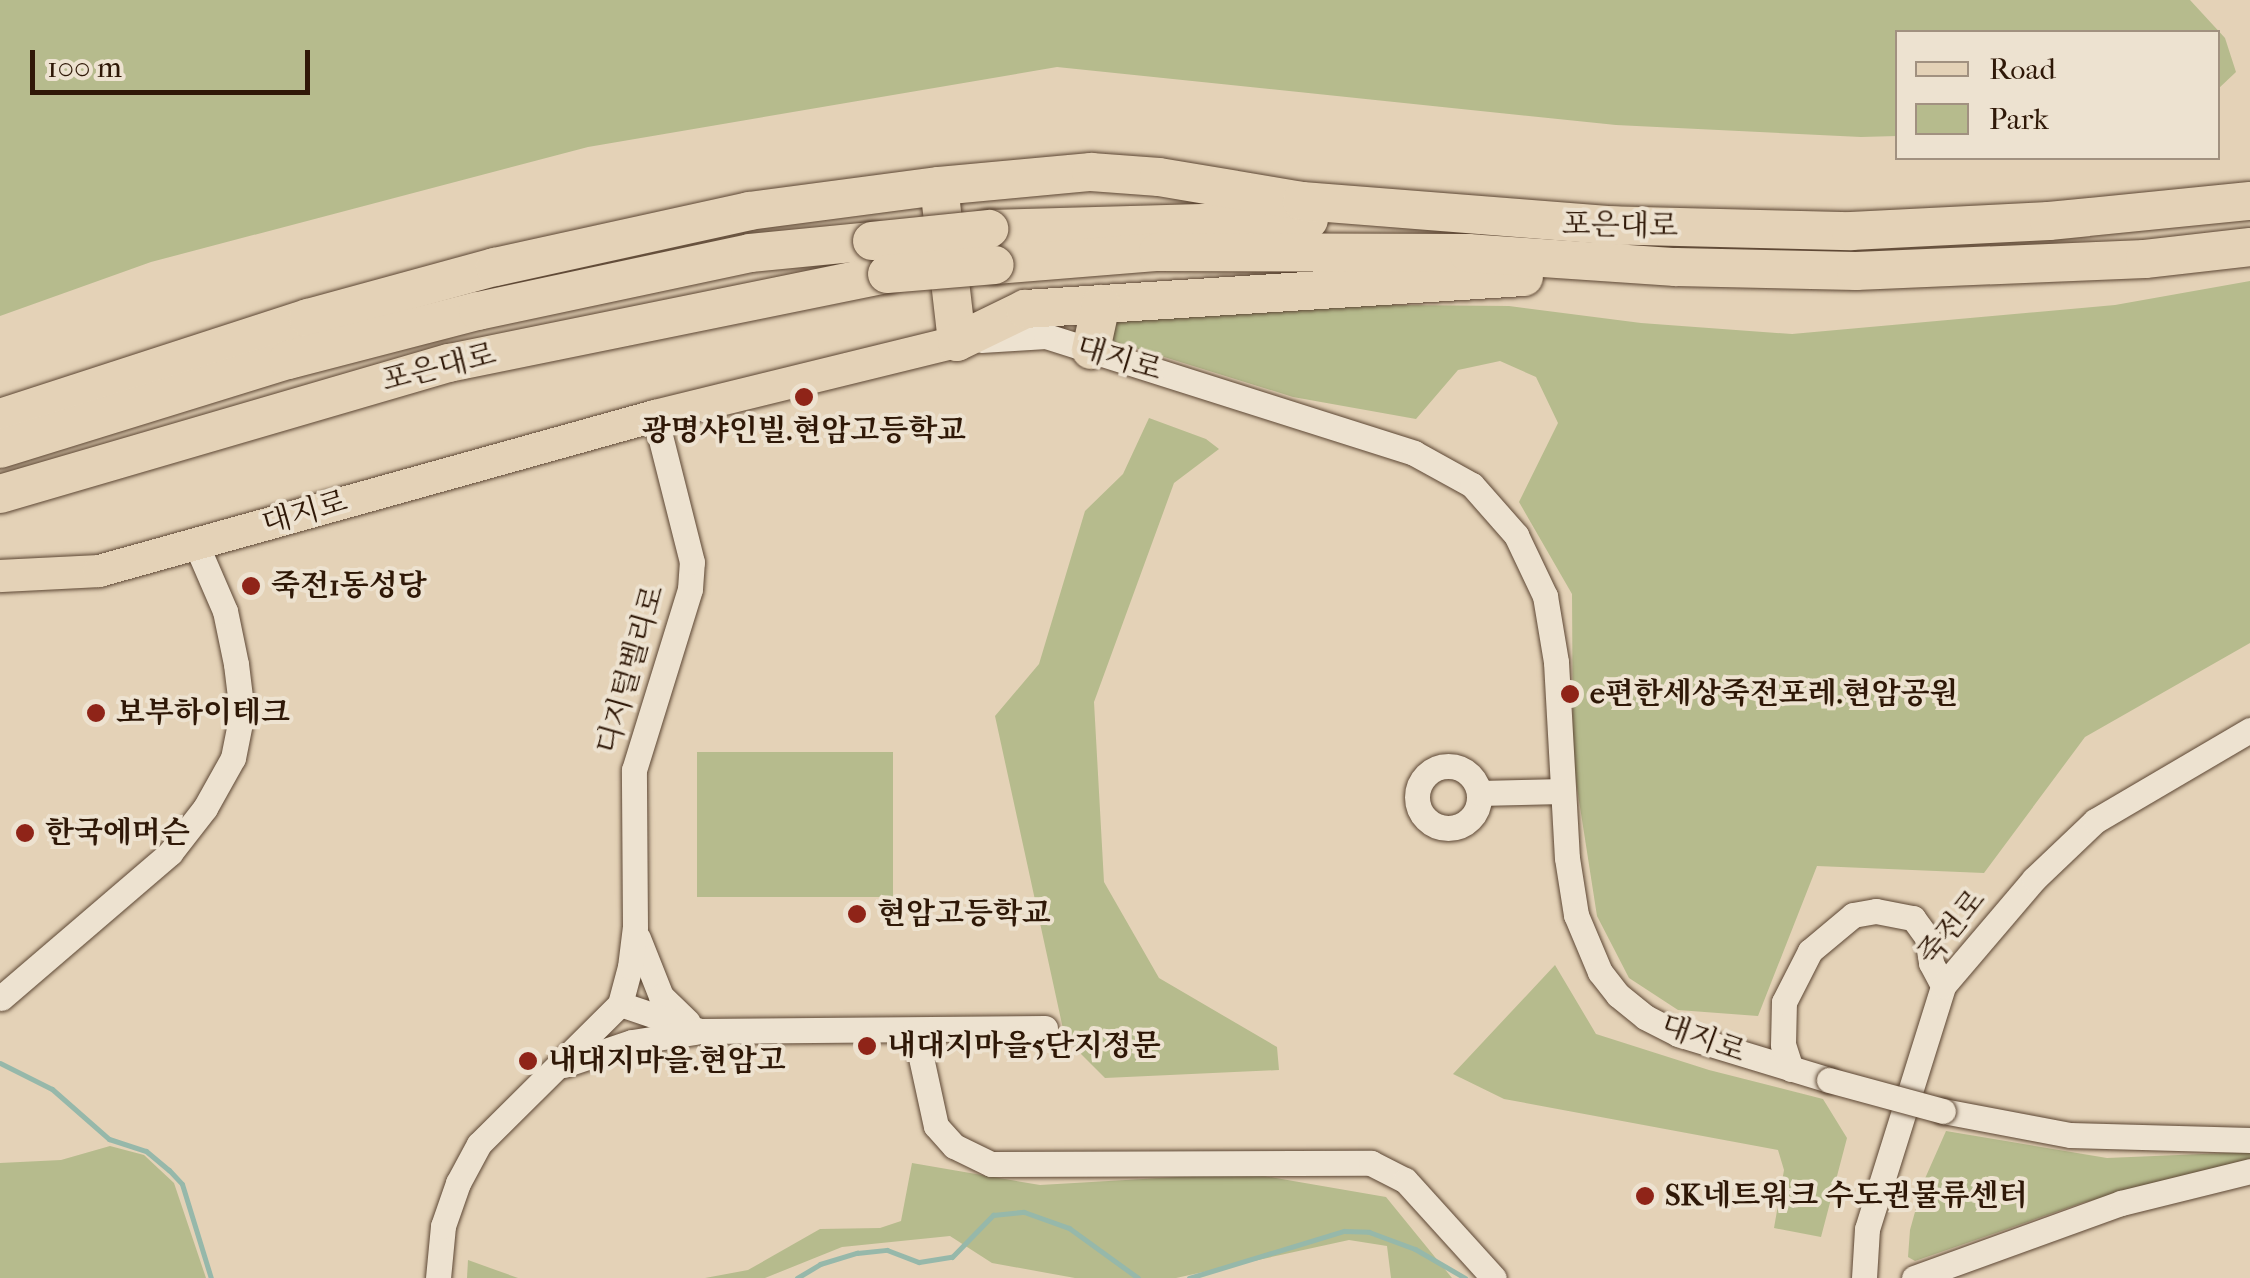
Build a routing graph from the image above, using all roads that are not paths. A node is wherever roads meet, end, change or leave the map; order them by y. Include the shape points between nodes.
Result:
1 (939, 186) junction
2 (2250, 201) edge
3 (1623, 226) junction
4 (992, 247) junction
5 (2250, 247) edge
6 (879, 258) junction
7 (1676, 267) junction
8 (1101, 304) junction
9 (956, 342) junction
10 (1091, 350) junction
11 (654, 416) junction
12 (0, 418) edge
13 (0, 449) edge
14 (0, 494) edge
15 (196, 544) junction
16 (0, 576) edge
17 (2250, 730) edge
18 (1563, 791) junction
19 (1479, 793) junction
20 (635, 928) junction
21 (1944, 986) junction
22 (1, 998) edge
23 (620, 1004) junction
24 (1044, 1028) dead end
25 (915, 1030) junction
26 (700, 1031) junction
27 (553, 1069) junction
28 (1791, 1069) junction
29 (2250, 1140) edge
30 (2250, 1171) edge
31 (438, 1278) edge
32 (1494, 1278) edge
33 (1864, 1278) edge
34 (1914, 1278) edge

1 - 3 highway via 1091,172 1302,200
1 - 9 highway
1 - 12 highway via 748,212 495,267 308,318
2 - 3 highway, 포은대로 via 1852,231
3 - 4 highway, 포은대로 via 1282,219
4 - 6 highway, bridge
4 - 7 highway, 포은대로 via 1468,254
5 - 7 highway, 포은대로 via 2012,266
6 - 13 highway, 포은대로 via 750,253 478,312 288,360
6 - 14 highway, 포은대로 via 448,363
7 - 8 highway
8 - 9 highway via 1025,309
8 - 10 highway
9 - 10 street, 대지로 via 1046,336
9 - 11 main road, 대지로
10 - 18 street, 대지로 via 1414,452 1472,486 1516,536 1545,596 1555,646
11 - 15 main road, 대지로
11 - 20 street, 디지털벨리로 via 692,562 690,589 634,770
15 - 16 main road, 대지로 via 99,571
15 - 22 street via 225,611 236,664 242,713 232,758 206,808 170,853
17 - 21 street, 죽전로 via 2095,821 2034,879
18 - 19 street
18 - 28 street, 대지로 via 1576,915 1585,944 1618,996 1678,1034
19 - 19 street via 1462,769 1442,767 1424,777 1417,794 1421,812 1452,835 1470,820
20 - 23 street, 디지털벨리로
20 - 26 street via 661,996
21 - 28 street via 1913,918 1876,911 1853,915 1810,950 1784,1002 1783,1045
21 - 33 street, 죽전로 via 1867,1229
23 - 26 street
23 - 27 street
24 - 25 street
25 - 26 street
25 - 32 street via 936,1126 954,1146 991,1164 1372,1163 1405,1180
26 - 27 street via 632,1042
27 - 31 street via 479,1144 443,1226
28 - 29 street, 대지로, bridge via 1943,1111 2070,1135
30 - 34 street via 2120,1204

